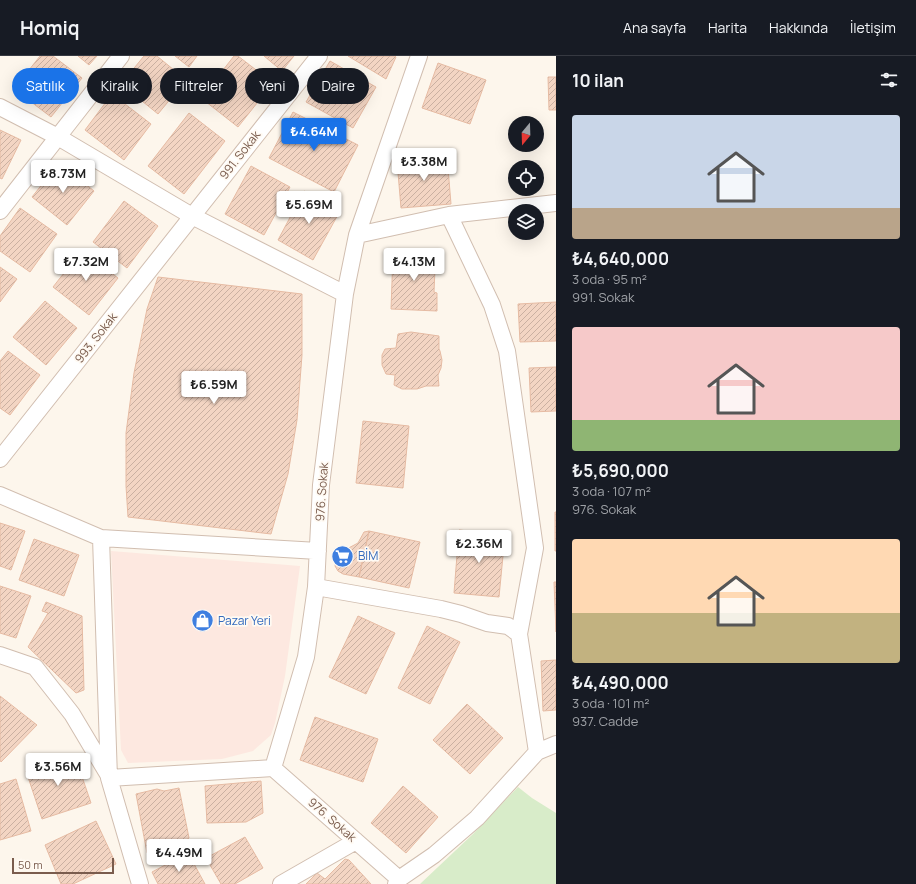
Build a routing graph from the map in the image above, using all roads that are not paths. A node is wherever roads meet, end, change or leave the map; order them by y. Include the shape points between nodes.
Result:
1 (121, 56) edge
2 (319, 56) edge
3 (419, 56) edge
4 (0, 107) edge
5 (58, 137) junction
6 (556, 202) edge
7 (0, 211) edge
8 (449, 215) junction
9 (192, 216) junction
10 (357, 234) junction
11 (345, 294) junction
12 (0, 459) edge
13 (0, 495) edge
14 (101, 538) junction
15 (318, 551) junction
16 (316, 587) junction
17 (519, 634) junction
18 (0, 655) edge
19 (556, 744) edge
20 (537, 752) junction
21 (273, 768) junction
22 (109, 778) junction
23 (356, 841) junction
24 (397, 881) edge
25 (136, 882) edge
26 (281, 884) edge

1 - 5 street
2 - 9 street, 991. Sokak
3 - 10 street, 976. Sokak
4 - 5 street
5 - 7 street
5 - 9 street
6 - 8 street
8 - 10 street
8 - 17 street via 492,305 506,351 535,548
9 - 11 street
9 - 12 street, 993. Sokak
10 - 11 street, 976. Sokak
11 - 15 street, 976. Sokak via 321,485
13 - 14 street
14 - 15 street
14 - 22 street
15 - 16 street, 976. Sokak
16 - 17 street via 441,609 487,623 508,626
16 - 21 street, 976. Sokak via 306,657
17 - 20 street
18 - 22 street via 35,667 72,714
19 - 20 street
20 - 24 street via 477,818 434,855
21 - 22 street
21 - 23 street, 976. Sokak
22 - 25 street
23 - 24 street, 976. Sokak
23 - 26 street

